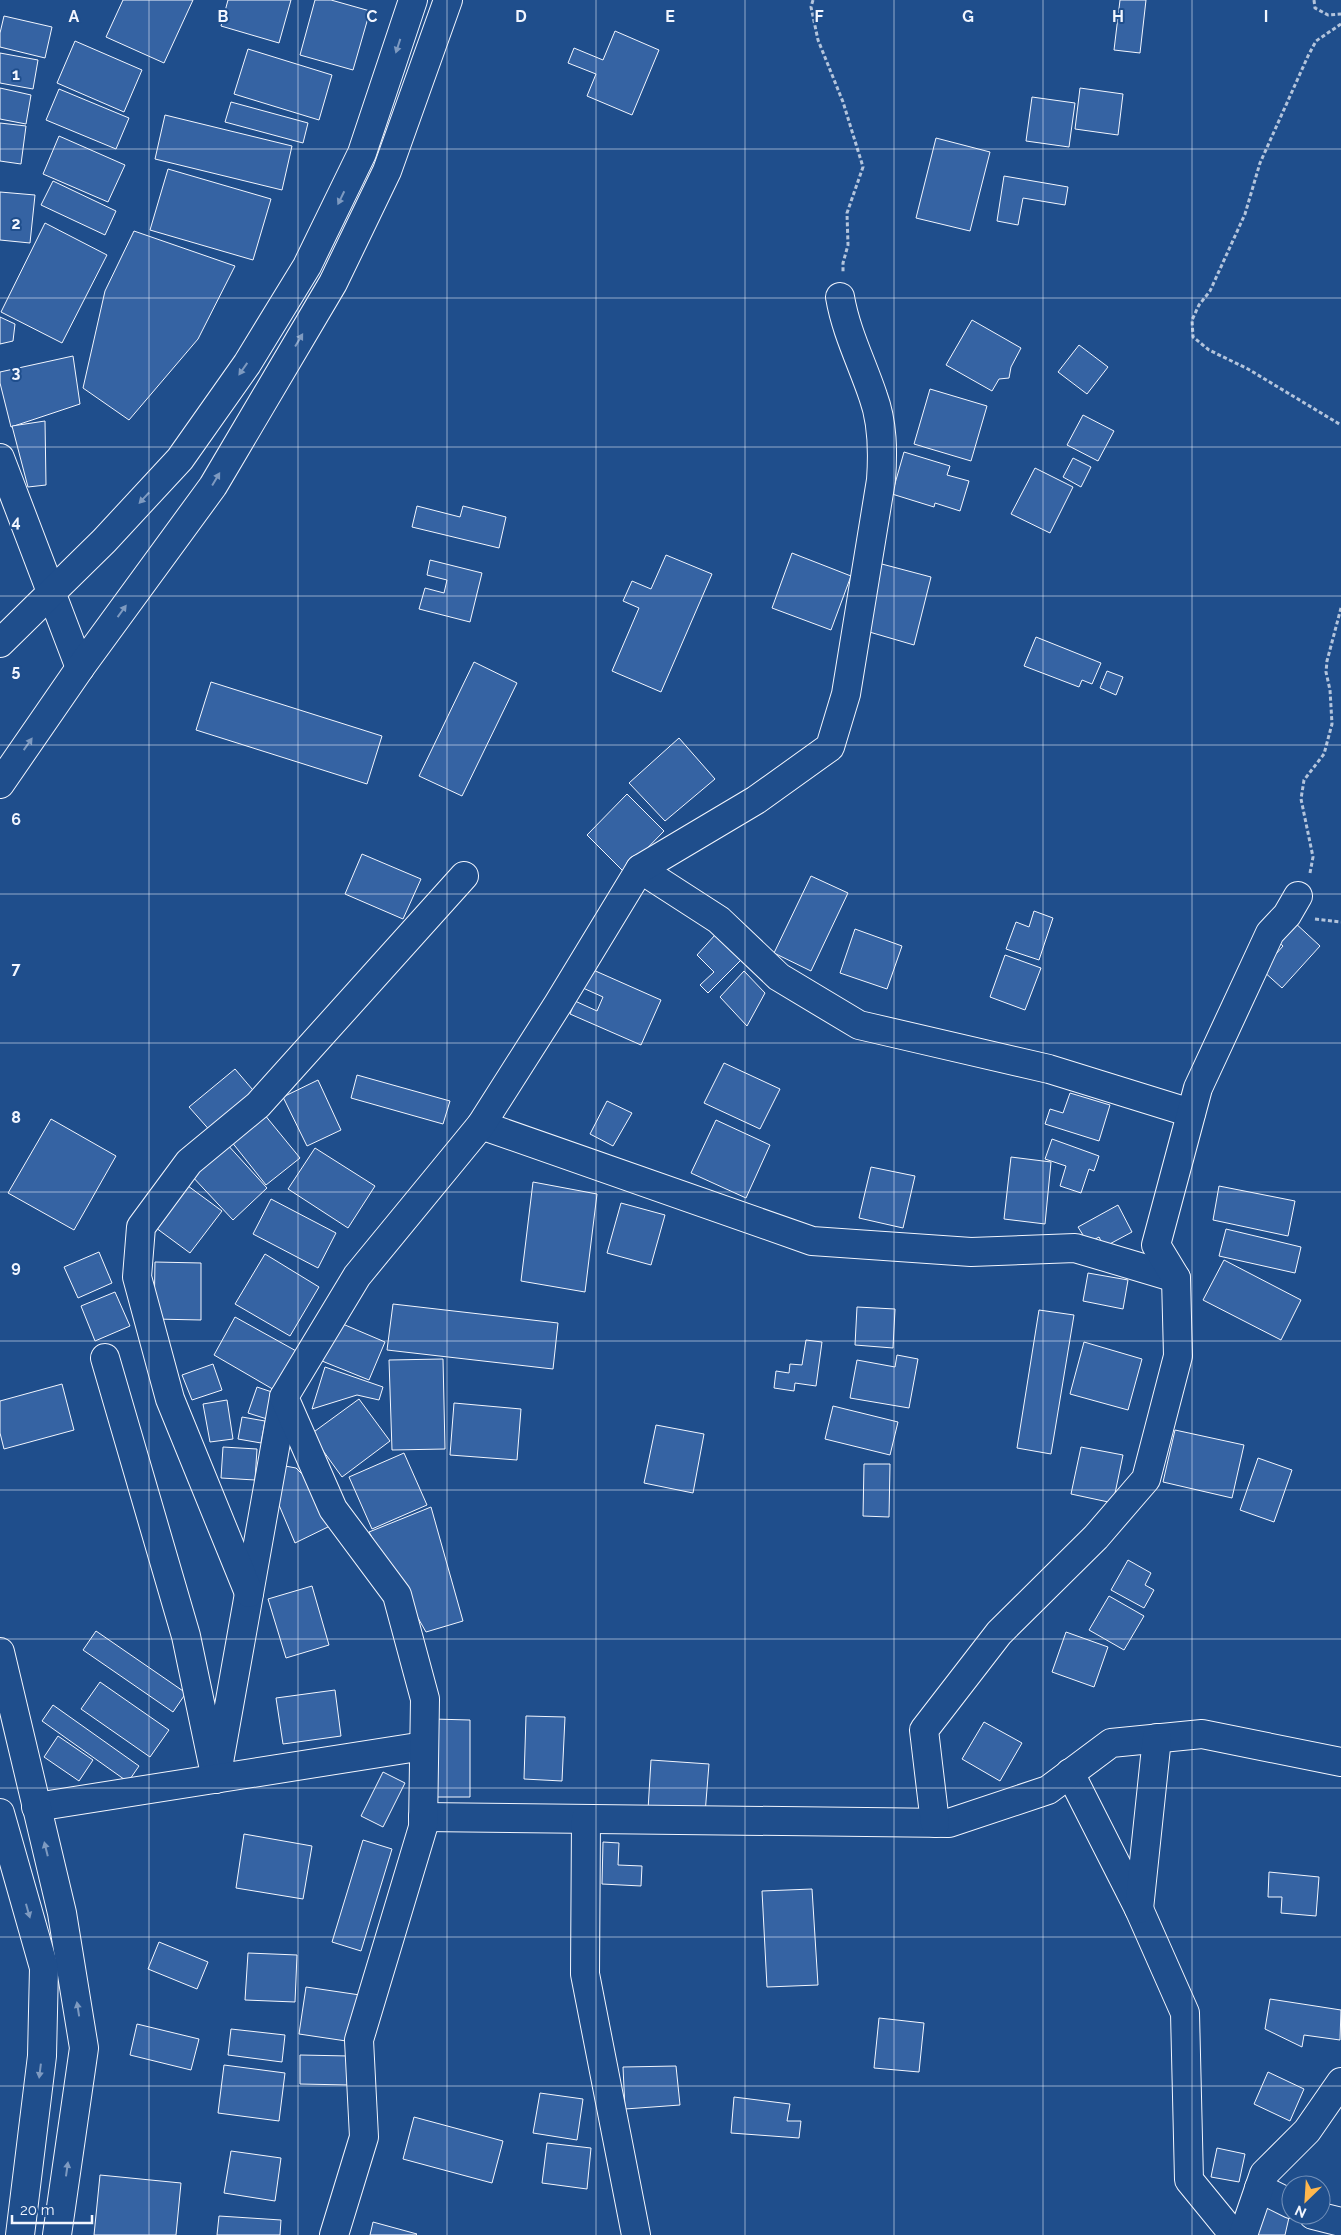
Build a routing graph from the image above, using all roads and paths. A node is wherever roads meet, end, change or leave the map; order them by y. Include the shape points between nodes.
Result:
1 (413, 0) edge
2 (448, 0) edge
3 (813, 0) edge
4 (1314, 0) edge
5 (1341, 14) edge
6 (1341, 24) edge
7 (840, 297) joint
8 (1341, 425) edge
9 (0, 458) edge
10 (53, 592) junction
11 (1341, 608) edge
12 (0, 643) edge
13 (80, 668) junction
14 (0, 784) edge
15 (640, 869) junction
16 (464, 876) dead end
17 (1298, 896) joint
18 (1191, 1113) junction
19 (480, 1125) junction
20 (1176, 1278) junction
21 (105, 1358) dead end
22 (284, 1397) junction
23 (248, 1593) junction
24 (0, 1652) edge
25 (1158, 1738) junction
26 (424, 1746) junction
27 (1341, 1762) edge
28 (1070, 1773) junction
29 (216, 1778) junction
30 (36, 1807) junction
31 (0, 1813) edge
32 (423, 1817) junction
33 (586, 1819) junction
34 (935, 1823) junction
35 (1139, 1909) junction
36 (1341, 2082) edge
37 (1259, 2188) junction
38 (1281, 2199) edge
39 (20, 2235) edge
40 (57, 2235) edge
41 (334, 2235) edge
42 (636, 2235) edge
43 (1234, 2235) edge
44 (1243, 2235) edge

1 -> 10 street via 362,154 302,274 247,364 180,459
13 -> 2 street via 213,486 333,284 387,171
3 - 7 path via 811,7 818,40 843,102 863,167 847,214 848,246
4 - 5 path via 1315,8 1322,12
6 - 8 path via 1316,41 1308,56 1260,163 1245,214 1210,291 1192,320 1193,337 1209,350 1248,369
7 - 15 street via 843,318 875,403 882,438 882,459 846,694 830,747 756,800
9 - 10 street
10 - 12 street
10 - 13 street
11 - 17 path via 1327,661 1332,724 1329,739 1324,754 1304,780 1301,799 1313,857 1310,875
14 -> 13 street
15 - 18 street via 719,920 779,977 859,1025 1049,1069
15 - 19 street
16 - 23 street via 258,1104 189,1162 141,1227 138,1277 170,1399
17 - 18 street via 1287,915 1270,933 1198,1088
18 - 20 street via 1156,1245
19 - 20 street via 812,1241 971,1252 1075,1248
19 - 22 street via 357,1276
20 - 34 street via 1178,1356 1146,1479 1096,1537 999,1633 924,1730
21 - 29 street via 186,1636
22 - 23 street
22 - 26 street via 333,1509 398,1595 425,1699
23 - 29 street
24 - 30 street
25 - 27 street via 1202,1734
25 - 28 street via 1111,1743
25 - 35 street
26 - 29 street
26 - 32 street
28 - 34 street via 1048,1790 949,1823
28 - 35 street
29 - 30 street
40 -> 30 street via 84,2048 62,1913
31 -> 39 street via 44,1968 42,2056
32 - 33 street
32 - 41 street via 423,1827 359,2040 364,2137
33 - 34 street
33 - 42 street via 585,1974
35 - 43 street via 1185,2014 1189,2180
36 - 37 street via 1307,2130 1264,2174
37 - 38 street
37 - 44 street

